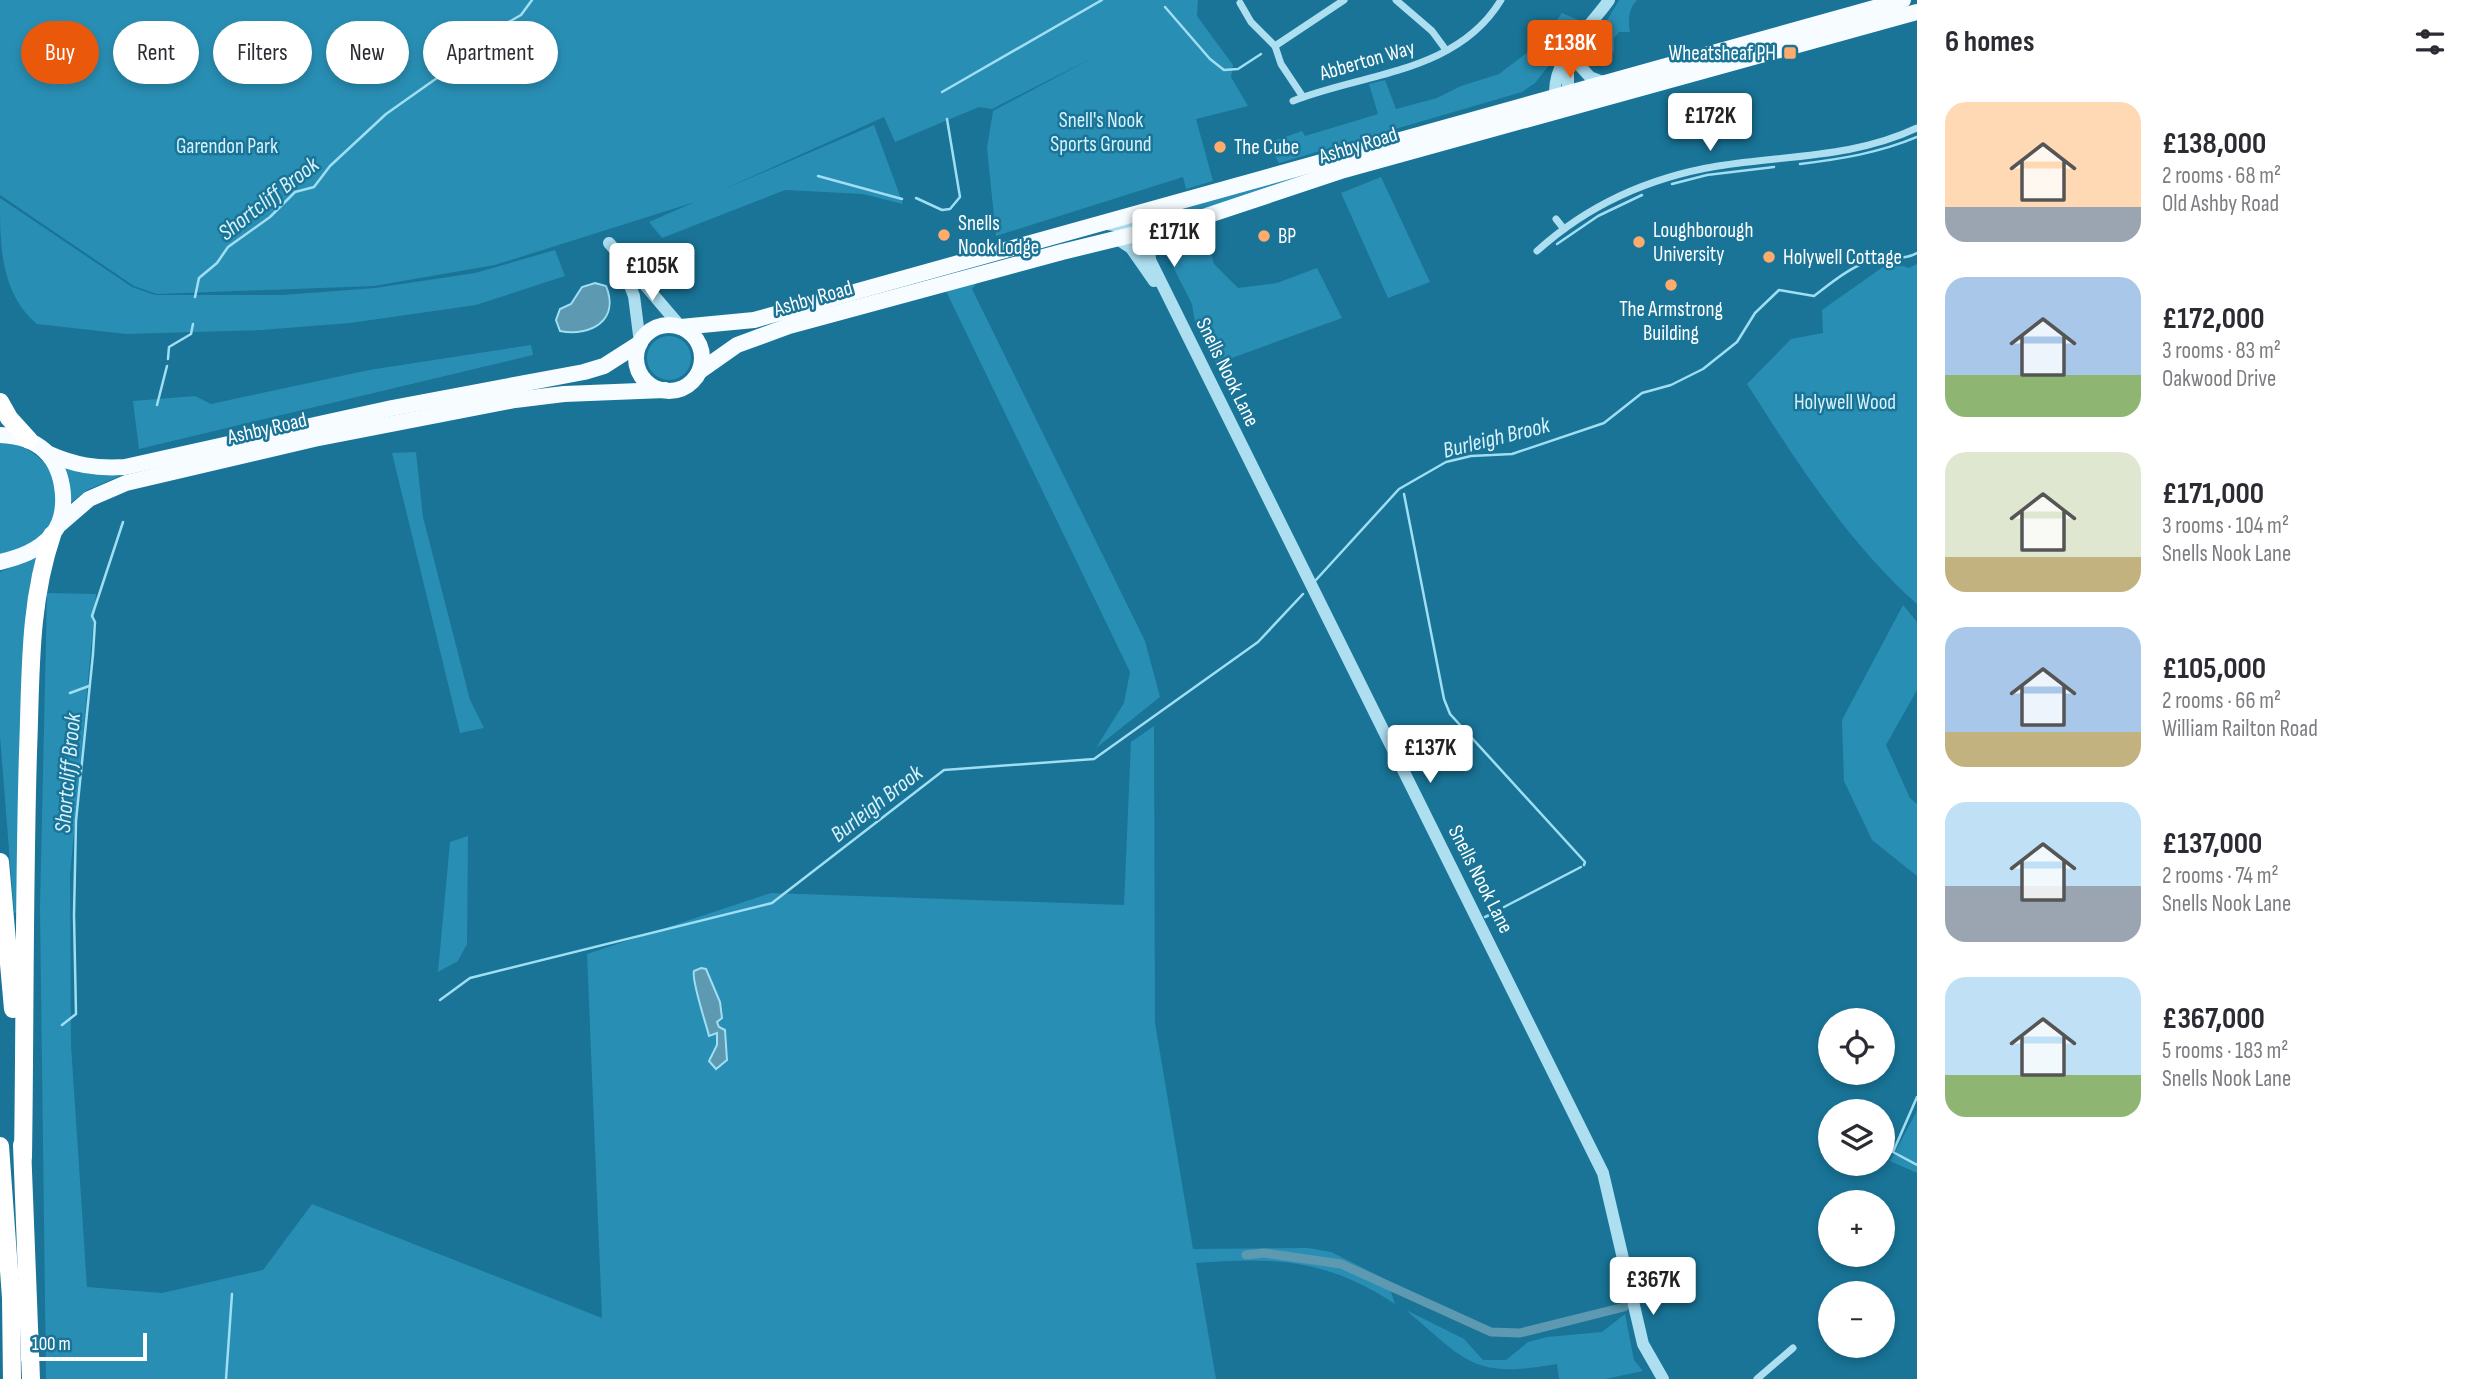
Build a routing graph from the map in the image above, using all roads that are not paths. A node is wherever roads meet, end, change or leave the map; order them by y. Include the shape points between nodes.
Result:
1 (1344, 0) edge
2 (1396, 0) edge
3 (1501, 0) edge
4 (1609, 0) edge
5 (1903, 6) edge
6 (1245, 7) dead end
7 (1587, 31) junction
8 (1275, 46) junction
9 (1446, 50) junction
10 (1580, 51) junction
11 (1603, 82) junction
12 (1562, 94) junction
13 (1303, 97) junction
14 (1293, 100) dead end
15 (1568, 109) junction
16 (1917, 128) edge
17 (1556, 219) dead end
18 (1140, 226) junction
19 (1564, 229) junction
20 (1116, 238) junction
21 (609, 243) dead end
22 (1537, 251) dead end
23 (627, 264) junction
24 (1167, 293) junction
25 (681, 327) junction
26 (640, 343) junction
27 (700, 371) junction
28 (665, 390) junction
29 (0, 402) edge
30 (0, 435) edge
31 (29, 440) junction
32 (47, 453) junction
33 (55, 530) junction
34 (2, 561) edge
35 (0, 862) edge
36 (0, 1146) edge
37 (23, 1157) junction
38 (1793, 1348) dead end
39 (1786, 1355) junction
40 (1793, 1364) dead end
41 (12, 1379) edge
42 (31, 1379) edge
43 (1662, 1379) edge
44 (1757, 1379) edge

1 - 8 street
2 - 9 street via 1432,31
3 - 9 street, Abberton Way via 1480,25
4 - 7 street
5 - 11 main road, Ashby Road
5 - 15 main road, Ashby Road
6 - 8 street, Abberton Way
7 - 10 street
7 - 12 street via 1555,76
8 - 13 street, Abberton Way
9 - 13 street, Abberton Way via 1418,66
10 - 11 street via 1581,67
10 - 12 street via 1568,70
11 - 12 main road, Ashby Road
12 - 15 street
12 - 18 main road, Ashby Road
13 - 14 street, Abberton Way
15 - 18 main road, Ashby Road via 1343,170 1247,204
16 - 19 street via 1854,150 1720,166 1654,181 1594,209
17 - 19 street
18 - 20 main road, Ashby Road
18 - 24 street, Snells Nook Lane
18 - 25 main road, Ashby Road via 1101,223 754,320
19 - 22 street
20 - 24 street via 1131,248
20 - 27 main road, Ashby Road via 775,330 727,350
21 - 23 street
23 - 25 street
23 - 26 street via 625,274 634,296
24 - 43 street, Snells Nook Lane via 1602,1173 1643,1344
25 - 26 main road via 660,326
25 - 27 main road via 700,345
26 - 28 main road via 636,360 642,377
26 - 32 main road, Ashby Road via 604,366 584,372 298,427 125,467 97,469
27 - 28 main road via 684,387
28 - 33 main road, Ashby Road via 515,400 314,439 126,483 89,499
29 - 31 highway
30 - 31 main road
31 - 32 main road, Ashby Road
32 - 33 main road via 63,497
33 - 34 main road, Ashby Road via 32,552
33 - 37 highway via 38,583 31,666
35 - 37 highway
36 - 41 highway
37 - 42 highway
38 - 39 street
39 - 40 street
39 - 44 street

